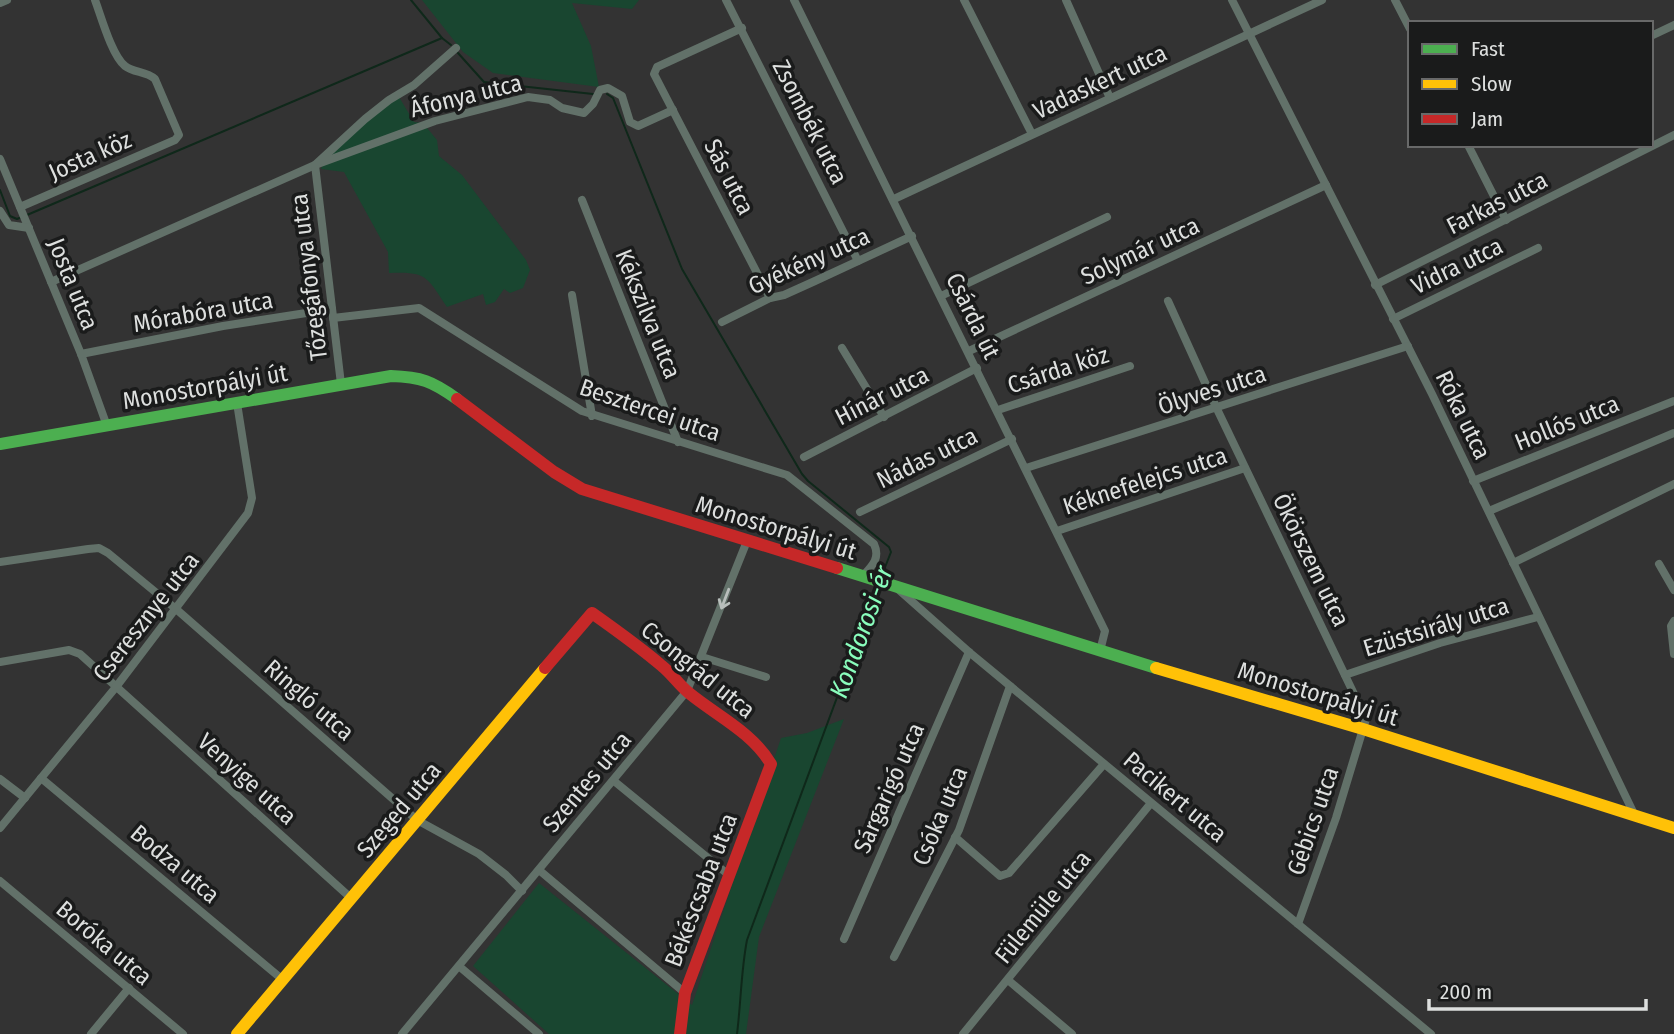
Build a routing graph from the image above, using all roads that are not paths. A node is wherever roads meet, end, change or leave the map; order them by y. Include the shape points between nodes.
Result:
1 (7, 0) edge
2 (95, 0) edge
3 (726, 0) edge
4 (794, 0) edge
5 (964, 0) edge
6 (1066, 0) edge
7 (1232, 0) edge
8 (1322, 0) edge
9 (1395, 0) edge
10 (0, 3) edge
11 (1408, 25) edge
12 (1674, 25) edge
13 (741, 28) junction
14 (1248, 35) junction
15 (1653, 35) edge
16 (456, 48) dead end
17 (1110, 98) junction
18 (673, 110) junction
19 (1032, 134) junction
20 (1674, 135) edge
21 (1653, 146) edge
22 (1469, 147) edge
23 (1650, 147) edge
24 (0, 159) edge
25 (315, 165) junction
26 (1326, 184) junction
27 (894, 199) junction
28 (582, 200) dead end
29 (0, 211) edge
30 (24, 217) junction
31 (1107, 217) dead end
32 (1506, 220) junction
33 (912, 236) junction
34 (1538, 248) dead end
35 (858, 261) junction
36 (51, 282) junction
37 (1375, 285) junction
38 (572, 295) dead end
39 (941, 296) junction
40 (770, 298) junction
41 (1168, 301) dead end
42 (333, 314) junction
43 (1393, 319) junction
44 (722, 322) dead end
45 (1408, 346) junction
46 (842, 348) dead end
47 (969, 351) junction
48 (81, 354) junction
49 (1129, 366) dead end
50 (977, 368) junction
51 (341, 384) junction
52 (1674, 401) edge
53 (237, 403) junction
54 (1217, 409) junction
55 (998, 410) junction
56 (592, 416) junction
57 (884, 417) junction
58 (107, 426) junction
59 (1674, 433) edge
60 (1012, 439) junction
61 (678, 442) junction
62 (0, 444) edge
63 (804, 457) dead end
64 (1026, 468) junction
65 (1245, 468) junction
66 (1473, 481) junction
67 (1674, 484) edge
68 (1489, 511) junction
69 (860, 512) dead end
70 (1057, 531) junction
71 (747, 541) junction
72 (0, 562) edge
73 (1513, 563) junction
74 (1659, 564) dead end
75 (862, 577) junction
76 (897, 587) junction
77 (1674, 590) edge
78 (931, 597) junction
79 (176, 608) junction
80 (592, 613) joint
81 (923, 613) junction
82 (1538, 617) junction
83 (1674, 621) edge
84 (969, 652) junction
85 (1100, 652) junction
86 (1674, 654) edge
87 (702, 657) junction
88 (0, 662) edge
89 (1345, 675) junction
90 (766, 677) dead end
91 (1010, 686) junction
92 (116, 687) junction
93 (685, 694) junction
94 (1363, 729) junction
95 (771, 764) joint
96 (1104, 764) junction
97 (41, 778) junction
98 (0, 779) edge
99 (614, 781) junction
100 (25, 798) junction
101 (1151, 803) junction
102 (1635, 816) junction
103 (417, 820) junction
104 (0, 828) edge
105 (1674, 828) edge
106 (955, 837) junction
107 (539, 870) junction
108 (730, 876) junction
109 (0, 881) edge
110 (522, 891) junction
111 (352, 900) junction
112 (1298, 924) junction
113 (844, 939) dead end
114 (894, 957) dead end
115 (460, 967) junction
116 (284, 980) junction
117 (1008, 980) junction
118 (129, 988) junction
119 (685, 993) junction
120 (92, 1034) edge
121 (183, 1034) edge
122 (237, 1034) edge
123 (402, 1034) edge
124 (539, 1034) edge
125 (680, 1034) edge
126 (963, 1034) edge
127 (1072, 1034) edge
128 (1432, 1034) edge

1 - 10 street
2 - 30 street, Josta köz via 119,59 126,68 155,79 178,135
3 - 13 street, Zsombék utca
4 - 27 street, Csárda út
5 - 19 street
6 - 17 street
7 - 14 street, Róka utca
8 - 14 street, Vadaskert utca
9 - 11 street
12 - 15 street
13 - 18 street, Sás utca via 657,67 654,74
13 - 35 street, Zsombék utca
14 - 17 street, Vadaskert utca
14 - 26 street, Róka utca
16 - 25 street, Áfonya utca via 414,85 365,118
17 - 19 street, Vadaskert utca
18 - 25 street, Áfonya utca via 638,126 630,122 622,96 613,89 600,90 588,111 580,113 550,100 528,97 435,121
18 - 40 street, Sás utca
19 - 27 street, Vadaskert utca
20 - 21 street, Farkas utca
22 - 32 street
23 - 32 street, Farkas utca
24 - 30 street, Josta utca
25 - 36 street, Áfonya utca
25 - 42 street, Tőzegáfonya utca
26 - 37 street, Róka utca
26 - 47 street, Solymár utca
27 - 33 street, Csárda út
28 - 61 street, Kékszilva utca
29 - 30 street via 9,225
30 - 36 street, Josta utca
31 - 39 street
32 - 37 street, Farkas utca
33 - 35 street, Gyékény utca
33 - 39 street, Csárda út
34 - 43 street, Vidra utca
35 - 40 street, Gyékény utca
36 - 48 street, Josta utca
37 - 43 street, Róka utca
38 - 56 street
39 - 47 street, Csárda út
40 - 44 street, Gyékény utca
41 - 54 street, Ökörszem utca
42 - 48 street, Mórabóra utca via 223,326
42 - 51 street, Tőzegáfonya utca
42 - 56 street, Besztercei utca via 419,308
43 - 45 street, Róka utca
45 - 54 street, Ölyves utca
45 - 66 street, Róka utca
46 - 57 street
47 - 50 street, Csárda út
48 - 58 street, Josta utca
49 - 55 street, Csárda köz
50 - 55 street, Csárda út
50 - 57 street, Hínár utca
51 - 53 street, Monostorpályi út
51 - 71 street, Monostorpályi út via 402,376 425,379 447,390 582,489
52 - 66 street, Hollós utca
53 - 58 street, Monostorpályi út
53 - 79 street, Cseresznye utca via 252,498 248,513
54 - 64 street, Ölyves utca
54 - 65 street, Ökörszem utca
55 - 60 street, Csárda út
56 - 61 street, Besztercei utca
57 - 63 street, Hínár utca
58 - 62 street, Monostorpályi út
59 - 68 street
60 - 64 street, Csárda út
60 - 69 street, Nádas utca
61 - 75 street, Besztercei utca via 796,481 874,544 877,556
64 - 70 street, Csárda út
65 - 70 street, Kéknefelejcs utca
65 - 89 street, Ökörszem utca
66 - 68 street, Róka utca
67 - 73 street
68 - 73 street, Róka utca
70 - 85 street, Csárda út via 1105,631
71 - 75 street, Monostorpályi út
71 -> 87 street, Szentes utca
72 - 79 street, Ringló utca via 99,548
73 - 82 street, Róka utca
74 - 77 street
75 - 76 street, Monostorpályi út
76 - 78 street, Monostorpályi út
76 - 81 street, Pacikert utca
78 - 81 street via 936,601 935,610
78 - 85 street, Monostorpályi út
79 - 92 street, Cseresznye utca
79 - 103 street, Ringló utca
80 - 93 street, Csongrád utca via 651,658
80 - 103 street, Szeged utca
81 - 84 street, Pacikert utca
82 - 89 street, Ezüstsirály utca
82 - 102 street, Róka utca
83 - 86 street
84 - 91 street, Pacikert utca
84 - 113 street, Sárgarigó utca
85 - 94 street, Monostorpályi út
87 - 90 street
87 - 93 street, Szentes utca
88 - 92 street, Venyige utca via 69,650 80,654
89 - 94 street, Ökörszem utca via 1366,719
91 - 96 street, Pacikert utca
91 - 106 street, Csóka utca
92 - 97 street, Cseresznye utca
92 - 111 street, Venyige utca
93 - 95 street, Csongrád utca via 746,737 768,755
93 - 99 street, Szentes utca
94 - 102 street, Monostorpályi út
94 - 112 street, Gébics utca
95 - 108 street, Békéscsaba utca
96 - 101 street, Pacikert utca
96 - 106 street via 1009,873 1000,876
97 - 100 street, Cseresznye utca
97 - 116 street, Bodza utca
98 - 100 street
99 - 107 street, Szentes utca
99 - 108 street
100 - 104 street, Cseresznye utca
101 - 112 street, Pacikert utca
101 - 117 street, Fülemüle utca
102 - 105 street, Monostorpályi út
103 - 110 street via 479,854
103 - 111 street, Szeged utca
106 - 114 street, Csóka utca
107 - 110 street, Szentes utca
107 - 119 street
108 - 119 street, Békéscsaba utca
109 - 118 street, Boróka utca
110 - 115 street, Szentes utca
111 - 116 street, Szeged utca
112 - 128 street, Pacikert utca
115 - 123 street, Szentes utca
115 - 124 street
116 - 122 street, Szeged utca
117 - 126 street, Fülemüle utca
117 - 127 street
118 - 120 street
118 - 121 street, Boróka utca
119 - 125 street, Békéscsaba utca

